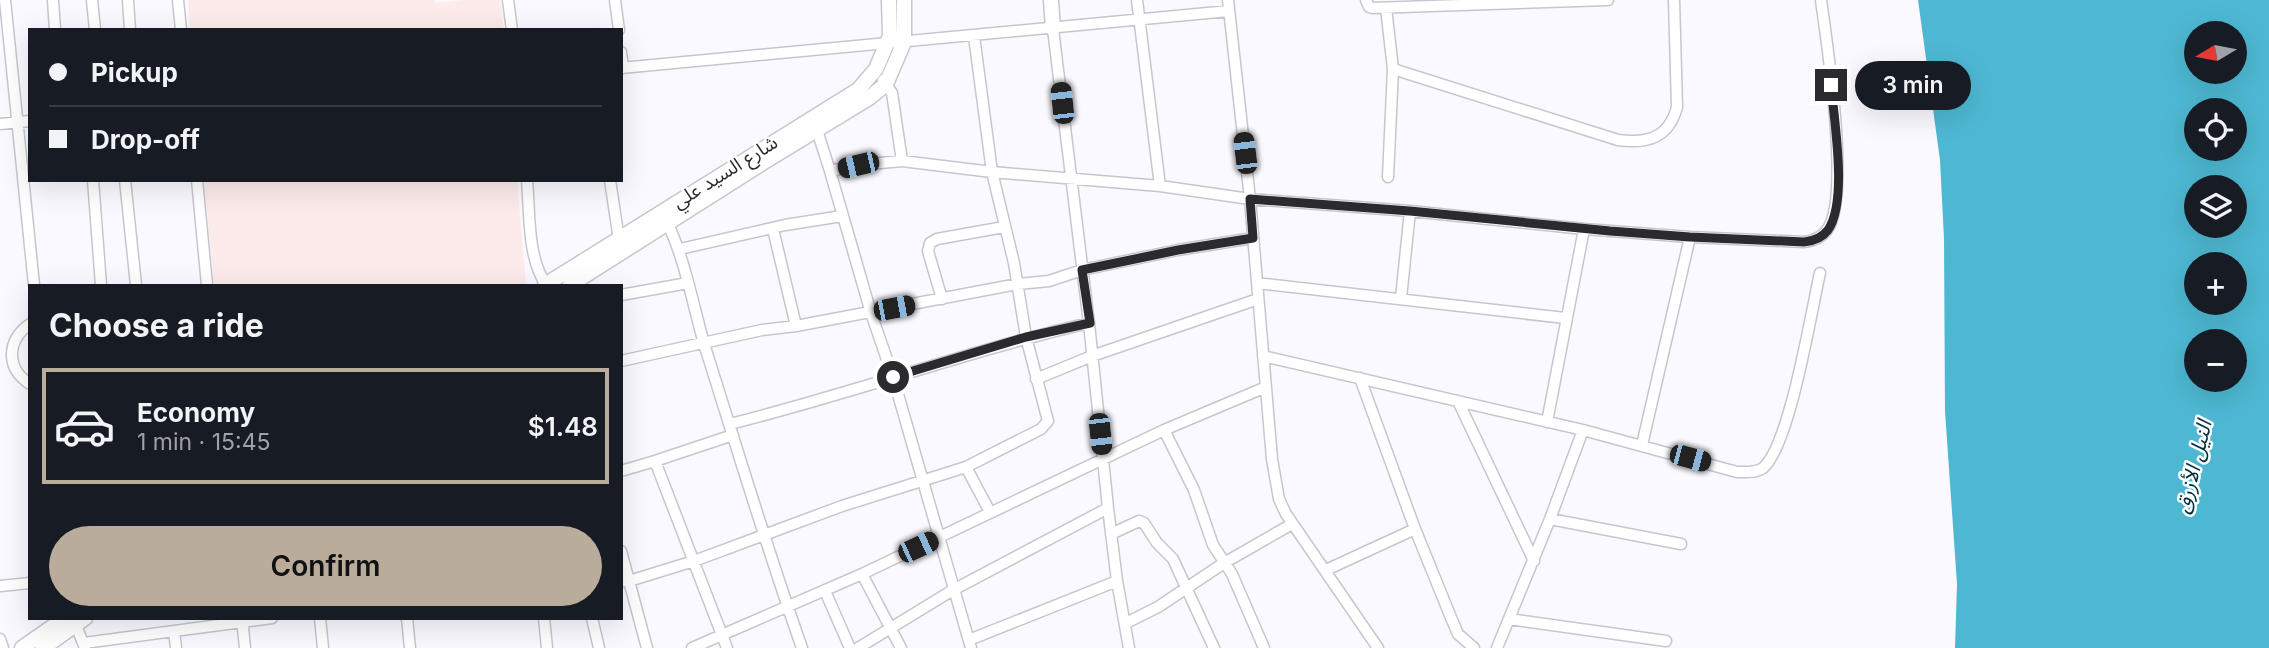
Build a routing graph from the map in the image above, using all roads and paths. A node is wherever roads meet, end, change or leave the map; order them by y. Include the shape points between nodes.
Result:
1 (5, 0) edge
2 (53, 0) edge
3 (92, 0) edge
4 (128, 0) edge
5 (178, 0) edge
6 (508, 0) edge
7 (615, 0) edge
8 (889, 0) edge
9 (904, 0) edge
10 (1051, 0) edge
11 (1137, 0) edge
12 (1366, 0) edge
13 (1608, 0) edge
14 (1674, 0) edge
15 (1821, 0) edge
16 (1570, 1) edge
17 (1228, 6) edge
18 (1387, 8) junction
19 (3, 14) edge
20 (1140, 18) junction
21 (55, 28) edge
22 (95, 28) edge
23 (130, 28) edge
24 (181, 28) edge
25 (512, 28) edge
26 (619, 28) edge
27 (1053, 29) junction
28 (974, 36) junction
29 (904, 43) junction
30 (887, 44) junction
31 (623, 68) edge
32 (876, 69) junction
33 (1393, 69) junction
34 (886, 84) junction
35 (28, 121) edge
36 (17, 122) junction
37 (0, 124) edge
38 (814, 124) junction
39 (902, 161) junction
40 (830, 171) junction
41 (992, 172) junction
42 (1070, 177) junction
43 (1388, 177) dead end
44 (93, 182) edge
45 (125, 182) edge
46 (197, 182) edge
47 (527, 182) edge
48 (610, 182) edge
49 (1160, 186) junction
50 (1250, 199) junction
51 (1410, 211) junction
52 (842, 216) junction
53 (668, 224) junction
54 (1004, 227) junction
55 (773, 229) junction
56 (1584, 229) junction
57 (1690, 237) junction
58 (1253, 238) junction
59 (619, 240) junction
60 (680, 249) junction
61 (1082, 270) junction
62 (1820, 273) dead end
63 (688, 283) junction
64 (1257, 283) junction
65 (34, 284) edge
66 (101, 284) edge
67 (136, 284) edge
68 (207, 284) edge
69 (545, 284) edge
70 (548, 284) edge
71 (572, 284) edge
72 (1018, 284) junction
73 (623, 295) edge
74 (942, 299) junction
75 (1258, 299) junction
76 (1401, 299) junction
77 (871, 313) junction
78 (1565, 318) junction
79 (1090, 323) junction
80 (28, 326) edge
81 (796, 326) junction
82 (1026, 337) junction
83 (704, 342) junction
84 (1092, 356) junction
85 (1263, 356) junction
86 (6, 357) edge
87 (623, 361) edge
88 (893, 377) junction
89 (1360, 378) junction
90 (1036, 379) junction
91 (28, 382) edge
92 (1266, 387) junction
93 (1458, 401) junction
94 (1547, 422) junction
95 (731, 430) junction
96 (1164, 430) junction
97 (1583, 430) junction
98 (1642, 445) junction
99 (1102, 460) junction
100 (655, 461) junction
101 (966, 467) junction
102 (623, 470) edge
103 (922, 482) junction
104 (1108, 508) junction
105 (990, 512) junction
106 (1550, 519) junction
107 (1292, 524) junction
108 (1415, 529) junction
109 (1111, 534) junction
110 (763, 535) junction
111 (938, 537) junction
112 (1681, 544) dead end
113 (694, 561) junction
114 (1534, 561) junction
115 (1224, 563) junction
116 (1326, 570) junction
117 (862, 574) junction
118 (625, 581) edge
119 (1117, 581) junction
120 (28, 583) edge
121 (0, 586) edge
122 (1187, 589) junction
123 (953, 590) junction
124 (825, 591) junction
125 (787, 606) junction
126 (1509, 618) junction
127 (75, 620) edge
128 (242, 620) edge
129 (320, 620) edge
130 (407, 620) edge
131 (544, 620) edge
132 (592, 620) edge
133 (1126, 622) junction
134 (891, 629) junction
135 (174, 631) junction
136 (721, 634) junction
137 (0, 639) edge
138 (1666, 641) dead end
139 (970, 644) edge
140 (85, 646) edge
141 (3, 648) edge
142 (22, 648) edge
143 (43, 648) edge
144 (176, 648) edge
145 (245, 648) edge
146 (323, 648) edge
147 (410, 648) edge
148 (547, 648) edge
149 (599, 648) edge
150 (647, 648) edge
151 (692, 648) edge
152 (727, 648) edge
153 (802, 648) edge
154 (850, 648) edge
155 (858, 648) edge
156 (901, 648) edge
157 (1128, 648) edge
158 (1213, 648) edge
159 (1264, 648) edge
160 (1378, 648) edge
161 (1474, 648) edge
162 (1497, 648) edge

1 - 19 street
2 - 21 street
3 - 22 street
4 - 23 street
5 - 24 street
6 - 25 street
7 - 26 street
8 - 30 main road, شارع السيد علي
9 - 29 main road
10 - 27 main road
11 - 20 street
12 - 18 street via 1369,7
13 - 16 street
14 - 33 street via 1677,107 1673,121 1651,139 1618,141
15 - 57 street via 1838,186 1828,230 1816,240 1804,242
16 - 18 street
17 - 20 street
17 - 50 street
18 - 33 street
19 - 36 street
20 - 27 street
20 - 49 street
27 - 28 street
27 - 42 street
28 - 29 street
28 - 41 street
29 - 30 street
29 - 34 main road
30 - 31 street
30 - 32 main road, شارع السيد علي
32 - 34 street
32 - 38 main road, شارع السيد علي
33 - 43 street
34 - 38 main road, شارع السيد علي via 869,98
34 - 39 street via 896,110
35 - 36 street
36 - 37 street
36 - 65 street
38 - 40 street
38 - 53 main road, شارع السيد علي
38 - 59 main road, شارع السيد علي
39 - 40 street
39 - 41 street
40 - 52 street
41 - 42 street
41 - 54 street
42 - 49 street
42 - 61 street
44 - 66 street
45 - 67 street
46 - 68 street
47 - 69 street via 534,257
48 - 59 street
49 - 50 street
50 - 51 street
50 - 58 street
51 - 56 street
51 - 76 street
52 - 55 street
52 - 77 street
53 - 60 street
53 - 71 main road, شارع السيد علي
54 - 72 street
54 - 74 street via 930,243 928,251
55 - 60 street
55 - 81 street
56 - 57 street
56 - 78 street
57 - 98 street
58 - 61 street
58 - 64 street
59 - 70 main road, شارع السيد علي
60 - 63 street
61 - 72 street via 1049,281
61 - 79 street
62 - 98 street via 1789,413 1781,438 1762,469 1737,472
63 - 73 street
63 - 83 street
64 - 75 street
64 - 76 street
72 - 74 street
72 - 82 street
74 - 77 street
75 - 84 street
75 - 85 street
76 - 78 street
77 - 81 street
77 - 88 street
78 - 94 street
79 - 82 street
79 - 84 street
80 - 86 street via 15,338
81 - 83 street
82 - 88 street
82 - 90 street
83 - 87 street
83 - 95 street
84 - 90 street
84 - 99 street
85 - 89 street
85 - 92 street
86 - 91 street
88 - 95 street
88 - 103 street
89 - 93 street
89 - 108 street
90 - 101 street via 1048,421 1041,429
92 - 96 street
92 - 107 street via 1279,499
93 - 94 street
93 - 114 street
94 - 97 street
95 - 100 street
95 - 110 street
96 - 99 street
96 - 115 street
97 - 98 street
97 - 106 street
99 - 104 street
99 - 105 street
100 - 102 street
100 - 113 street
101 - 103 street
101 - 105 street
103 - 110 street
103 - 111 street
104 - 109 street
104 - 123 street
105 - 111 street
106 - 112 street
106 - 114 street
107 - 115 street
107 - 116 street
108 - 116 street
108 - 161 street via 1458,634
109 - 119 street
109 - 122 street via 1142,521 1172,559
110 - 113 street
110 - 125 street
111 - 117 street
111 - 123 street
113 - 118 street
113 - 136 street
114 - 126 street
115 - 122 street
115 - 159 street
116 - 160 street
117 - 124 street
117 - 134 street
118 - 150 street
119 - 133 street
119 - 139 street
120 - 121 street
122 - 133 street
122 - 158 street
123 - 134 street
123 - 139 street
124 - 125 street
124 - 154 street
125 - 136 street
125 - 153 street
126 - 138 street
126 - 162 street
127 - 140 street
127 - 142 main road
127 - 143 main road
128 - 135 street
128 - 145 street
129 - 146 street
130 - 147 street
131 - 148 street
132 - 149 street
133 - 157 street
134 - 155 street
134 - 156 street
135 - 140 street
135 - 144 street
136 - 151 street
136 - 152 street
137 - 141 street

